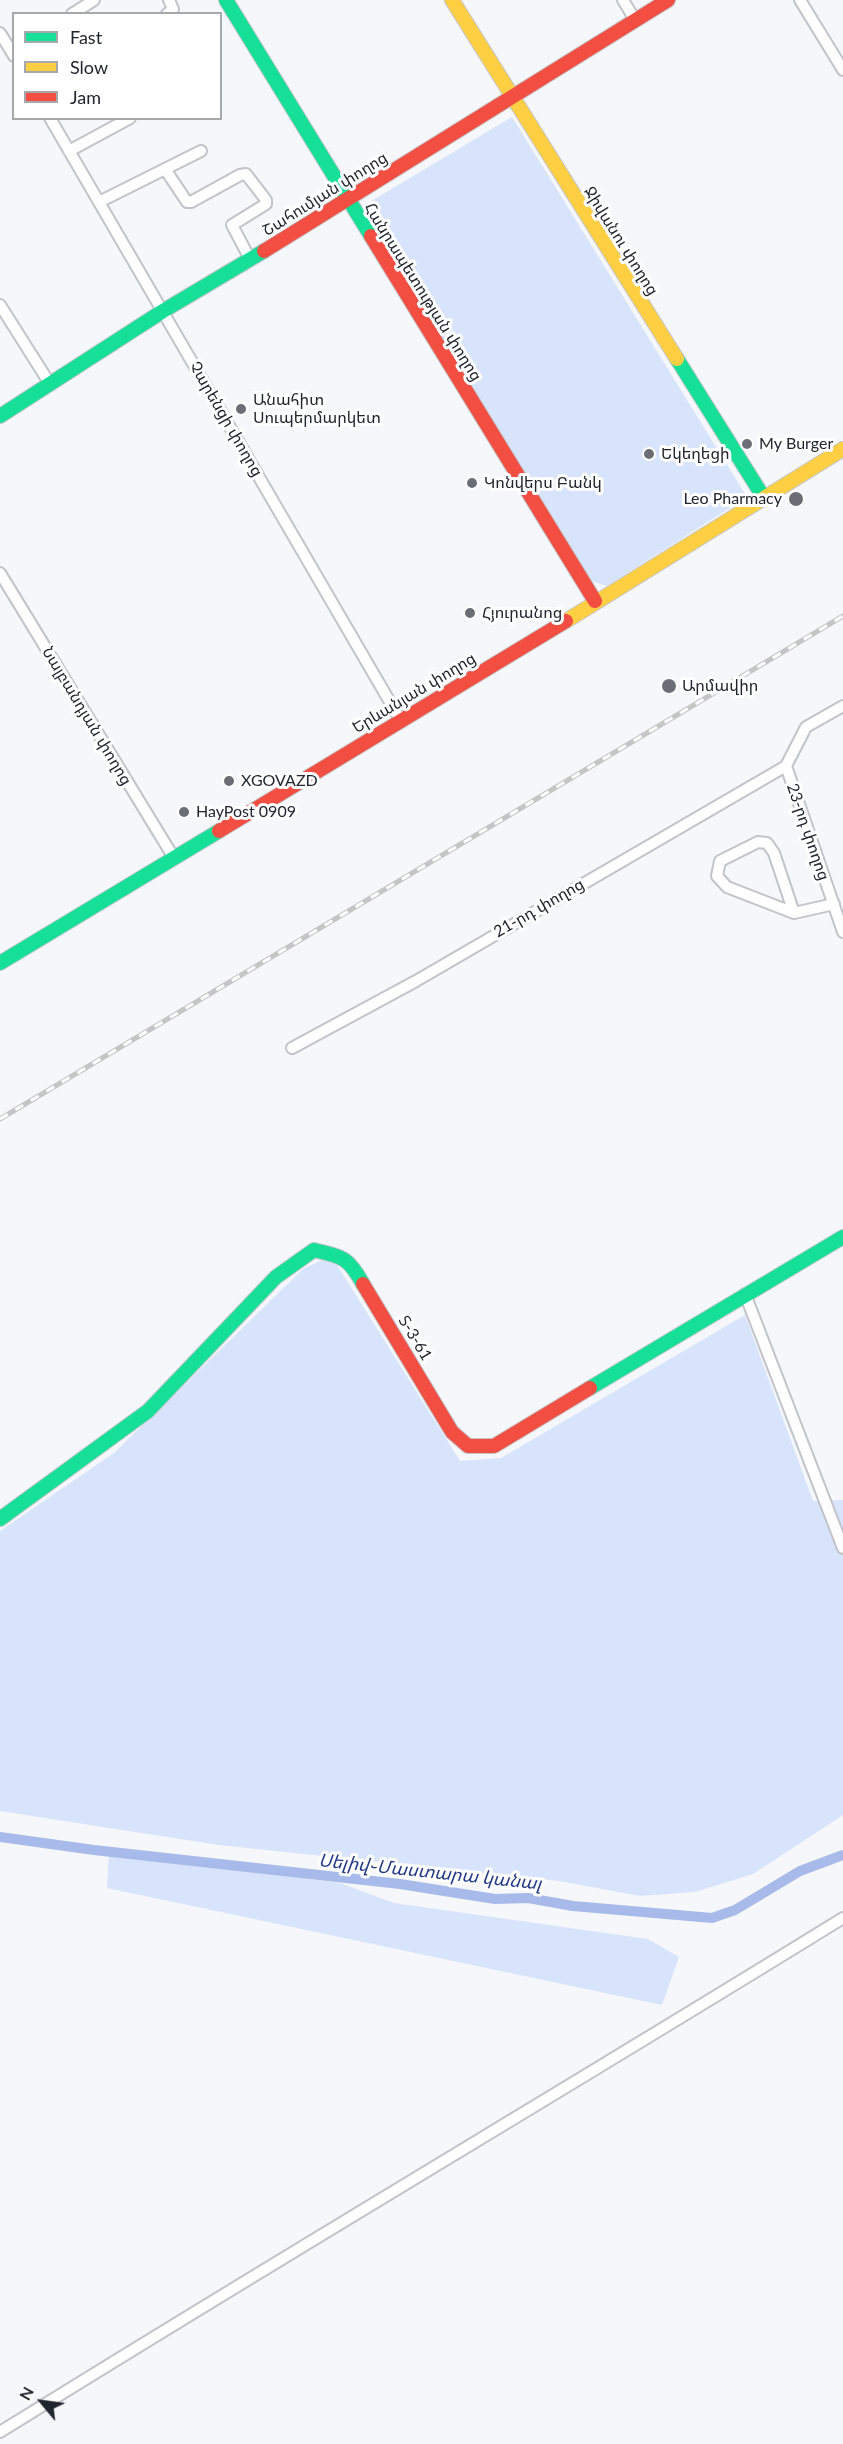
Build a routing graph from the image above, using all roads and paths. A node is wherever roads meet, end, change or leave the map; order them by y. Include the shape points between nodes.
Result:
1 (94, 0) edge
2 (225, 0) edge
3 (452, 0) edge
4 (623, 0) edge
5 (668, 0) edge
6 (800, 0) edge
7 (75, 12) edge
8 (635, 20) junction
9 (0, 33) edge
10 (12, 52) edge
11 (0, 58) edge
12 (843, 70) edge
13 (512, 97) junction
14 (51, 120) edge
15 (126, 120) edge
16 (69, 151) junction
17 (201, 151) dead end
18 (165, 169) junction
19 (348, 201) junction
20 (99, 202) junction
21 (250, 259) junction
22 (0, 305) edge
23 (163, 311) junction
24 (50, 384) junction
25 (0, 416) edge
26 (843, 449) edge
27 (764, 498) junction
28 (0, 573) edge
29 (595, 601) junction
30 (843, 706) edge
31 (401, 721) junction
32 (786, 766) junction
33 (174, 858) junction
34 (834, 904) junction
35 (794, 913) junction
36 (843, 932) edge
37 (0, 963) edge
38 (292, 1048) dead end
39 (843, 1237) edge
40 (745, 1294) junction
41 (0, 1520) edge
42 (843, 1548) edge
43 (843, 1918) edge
44 (0, 2432) edge

1 - 7 street
2 - 19 main road, Հանրապետության փողոց
3 - 13 main road, Ջիվանու փողոց
4 - 8 street
5 - 8 main road, Շահումյան փողոց
6 - 12 street
8 - 13 main road, Շահումյան փողոց
9 - 10 street
10 - 11 street
13 - 19 main road, Շահումյան փողոց
13 - 27 main road, Ջիվանու փողոց
14 - 16 street, Չարենցի փողոց
15 - 16 street
16 - 20 street, Չարենցի փողոց
17 - 18 street
18 - 20 street
18 - 21 street via 187,202 240,175 250,178 266,204 232,225
19 - 21 main road, Շահումյան փողոց
19 - 29 main road, Հանրապետության փողոց
20 - 23 street, Չարենցի փողոց
21 - 23 main road, Շահումյան փողոց
22 - 24 street
23 - 24 main road, Շահումյան փողոց
23 - 31 street, Չարենցի փողոց
24 - 25 main road, Շահումյան փողոց
26 - 27 main road, Երևանյան փողոց
27 - 29 main road, Երևանյան փողոց
28 - 33 street, Նալբանդյան փողոց
29 - 31 main road, Երևանյան փողոց
30 - 32 street via 806,727
31 - 33 main road, Երևանյան փողոց
32 - 34 street, 23-րդ փողոց
32 - 38 street, 21-րդ փողոց via 416,981
33 - 37 main road, Երևանյան փողոց
34 - 35 street
34 - 36 street, 23-րդ փողոց
35 - 35 street via 727,887 717,876 720,861 758,842 767,843
39 - 40 main road, Տ-3-61 / Տ-3-61
40 - 41 main road, Տ-3-61 / Տ-3-61 via 494,1446 468,1446 452,1432 351,1263 314,1250 276,1276 148,1411
40 - 42 street
43 - 44 street

